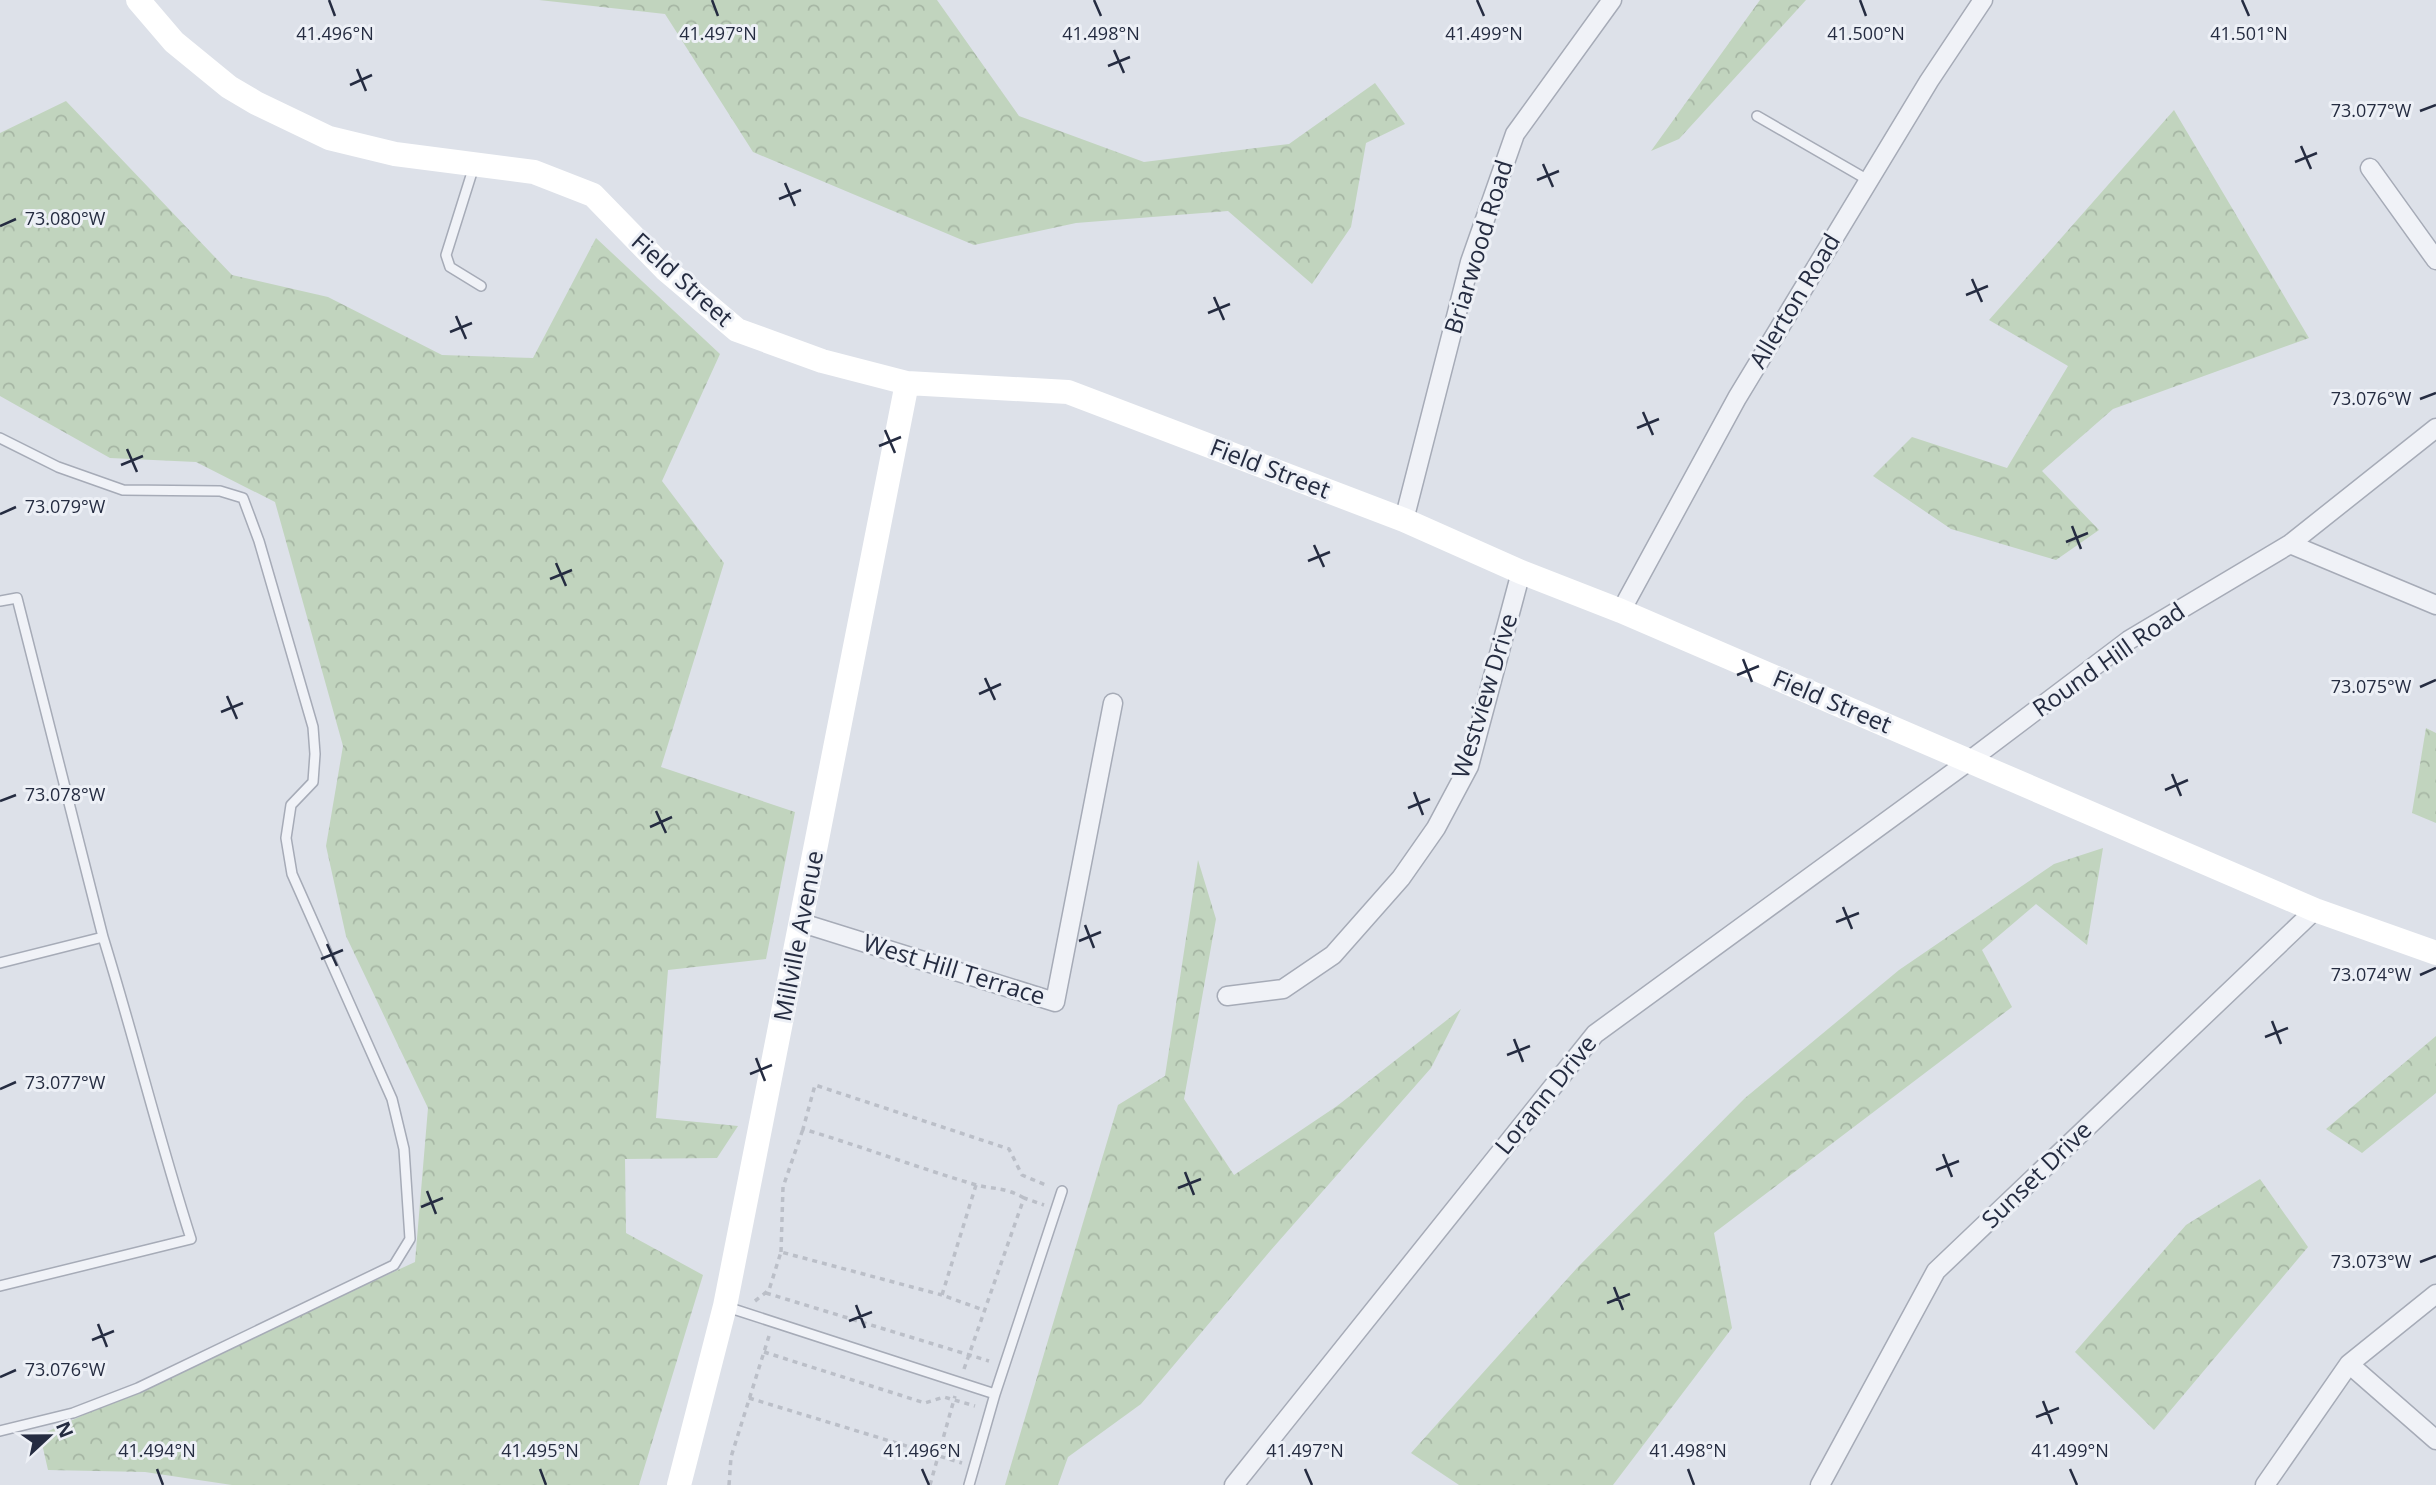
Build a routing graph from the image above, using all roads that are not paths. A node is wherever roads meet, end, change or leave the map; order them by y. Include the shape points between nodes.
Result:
1 (138, 0) edge
2 (1612, 0) edge
3 (1983, 0) edge
4 (1757, 116) dead end
5 (474, 164) junction
6 (2370, 168) dead end
7 (1868, 180) junction
8 (2436, 260) edge
9 (481, 286) dead end
10 (907, 383) junction
11 (2436, 428) edge
12 (0, 438) edge
13 (1404, 520) junction
14 (2290, 544) junction
15 (1521, 572) junction
16 (0, 601) edge
17 (2436, 605) edge
18 (1621, 611) junction
19 (1113, 703) dead end
20 (1969, 761) junction
21 (2315, 911) junction
22 (802, 923) junction
23 (103, 937) junction
24 (2436, 953) edge
25 (0, 962) edge
26 (1227, 996) dead end
27 (1062, 1191) road end
28 (0, 1286) edge
29 (2436, 1294) edge
30 (725, 1307) junction
31 (2349, 1364) junction
32 (995, 1394) junction
33 (0, 1432) edge
34 (2436, 1440) edge
35 (679, 1485) edge
36 (969, 1485) edge
37 (1234, 1485) edge
38 (1820, 1485) edge
39 (2265, 1485) edge

1 - 5 street, Field Street via 174,42 256,103 329,138 395,154
2 - 13 street, Briarwood Road via 1515,134 1470,262
3 - 7 street, Allerton Road
4 - 7 lane
5 - 9 lane via 446,255 450,267
5 - 10 street, Field Street via 534,172 593,195 666,269 737,330 822,361
6 - 8 street
7 - 18 street, Allerton Road via 1737,398
10 - 13 street, Field Street via 1068,392
10 - 22 street, Millville Avenue
11 - 14 street, Round Hill Road
12 - 33 lane via 58,467 123,491 220,491 243,498 313,727 313,782 290,805 286,838 292,874 393,1099 404,1149 410,1239 394,1265 197,1361 73,1413
13 - 15 street, Field Street
14 - 17 street
14 - 20 street, Round Hill Road via 2129,640
15 - 18 street, Field Street
15 - 26 street, Westview Drive via 1469,766 1436,828 1333,955 1283,989
16 - 23 lane via 17,598
18 - 20 street, Field Street
19 - 22 street, West Hill Terrace via 1055,1002
20 - 21 street, Field Street
20 - 37 street, Lorann Drive via 1595,1034
21 - 24 street, Field Street
21 - 38 street, Sunset Drive via 1936,1271
22 - 30 street, Millville Avenue
23 - 25 lane
23 - 28 lane via 191,1239
27 - 32 lane
29 - 31 street
30 - 32 lane
30 - 35 street, Millville Avenue
31 - 34 street
31 - 39 street
32 - 36 lane

